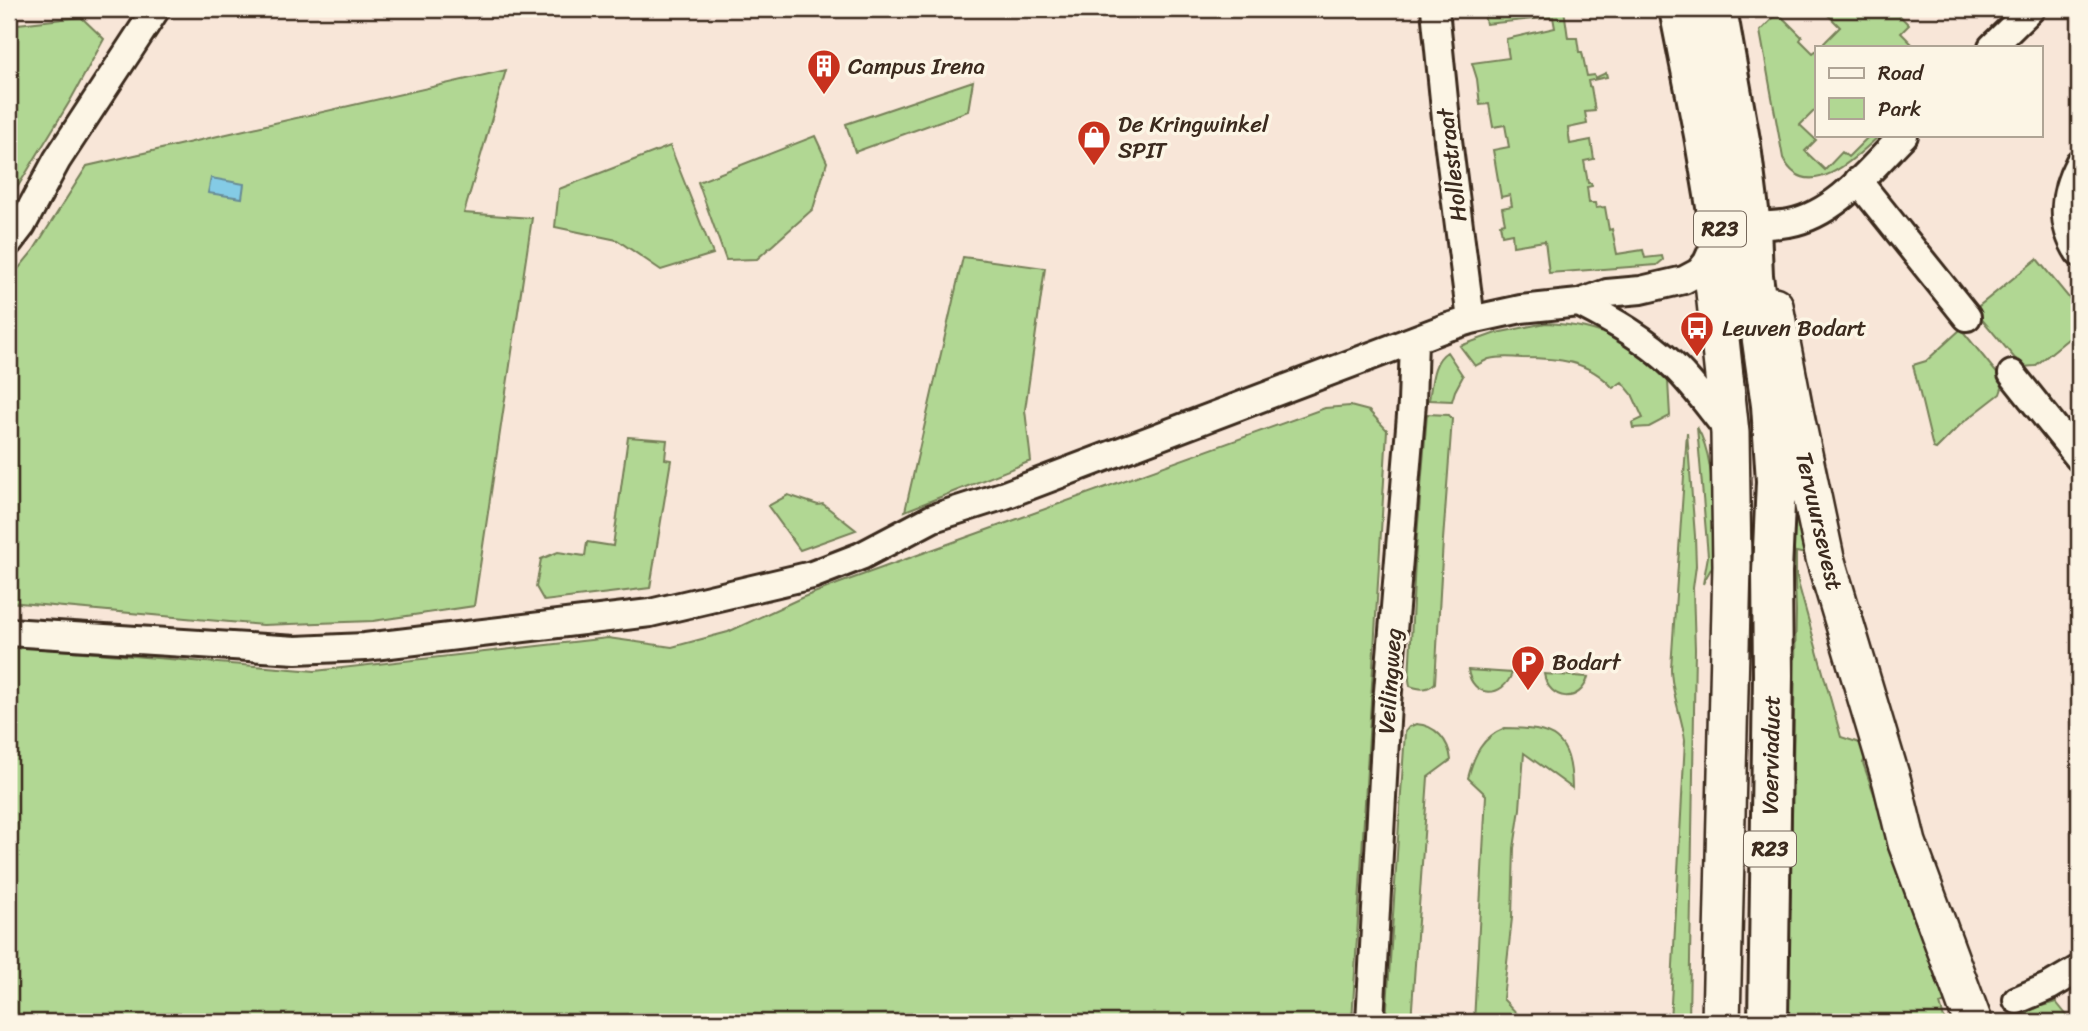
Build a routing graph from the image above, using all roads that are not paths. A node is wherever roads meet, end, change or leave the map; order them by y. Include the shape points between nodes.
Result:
1 (156, 9) edge
2 (1435, 9) edge
3 (1679, 9) edge
4 (1717, 9) edge
5 (2031, 9) edge
6 (1994, 46) edge
7 (1704, 135) junction
8 (1903, 136) edge
9 (2079, 163) edge
10 (1858, 181) junction
11 (1751, 231) junction
12 (9, 242) edge
13 (1711, 253) junction
14 (2079, 253) edge
15 (1579, 303) junction
16 (1968, 317) dead end
17 (1471, 320) junction
18 (1414, 340) junction
19 (2012, 374) dead end
20 (1730, 433) junction
21 (2079, 458) edge
22 (1772, 572) junction
23 (9, 632) edge
24 (2079, 969) edge
25 (2017, 1000) dead end
26 (1370, 1022) edge
27 (1721, 1022) edge
28 (1768, 1022) edge
29 (1973, 1022) edge

1 - 12 street
2 - 17 street, Hollestraat
3 - 7 main road, R23
4 - 11 main road, Tervuursevest / R23
5 - 6 street
7 - 13 main road, R23 via 1695,161
7 - 22 main road, Voerviaduct / R23
8 - 10 street
9 - 14 street via 2066,193 2066,216
10 - 11 street via 1822,211
10 - 16 street
11 - 22 main road, Voerviaduct / R23 via 1776,481
11 - 29 main road, Tervuursevest / R23 via 1769,276 1825,558 1907,843
13 - 15 street via 1704,267 1690,278 1607,293
13 - 20 main road, R23
15 - 17 street
15 - 20 street via 1613,320 1664,357
17 - 18 street
18 - 23 street via 1006,495 944,514 812,575 681,607 365,647 296,650
18 - 26 street, Veilingweg
19 - 21 street
20 - 27 main road, R23 via 1732,565
22 - 28 main road, Voerviaduct / R23
24 - 25 street

